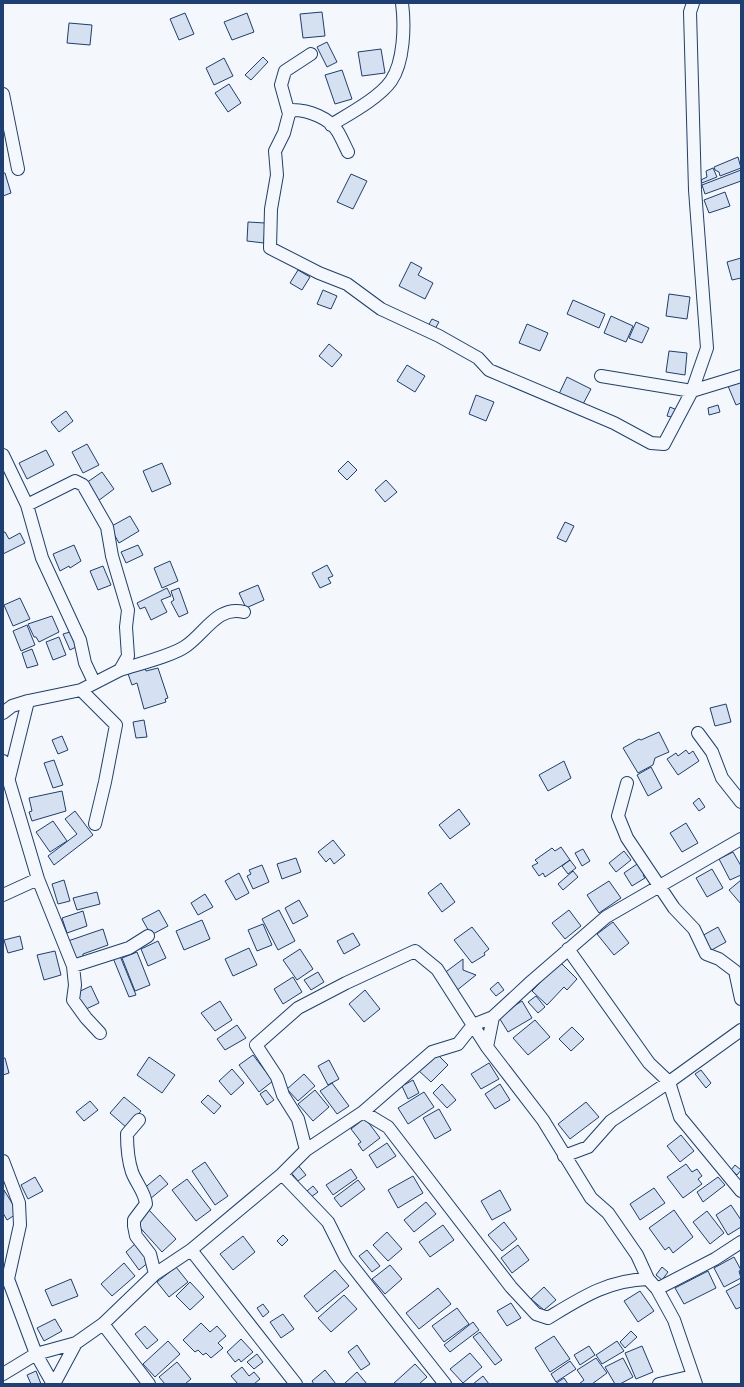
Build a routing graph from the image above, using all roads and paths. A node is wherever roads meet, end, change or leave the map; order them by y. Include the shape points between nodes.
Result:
1 (402, 3) edge
2 (693, 3) edge
3 (311, 54) dead end
4 (4, 102) edge
5 (289, 114) junction
6 (331, 125) junction
7 (348, 152) dead end
8 (18, 169) dead end
9 (601, 376) dead end
10 (741, 376) edge
11 (692, 391) junction
12 (3, 455) edge
13 (27, 505) junction
14 (244, 612) dead end
15 (120, 670) junction
16 (94, 682) junction
17 (81, 690) junction
18 (28, 701) junction
19 (3, 712) edge
20 (698, 732) dead end
21 (3, 762) edge
22 (8, 779) junction
23 (627, 783) dead end
24 (741, 802) edge
25 (95, 824) dead end
26 (741, 839) edge
27 (38, 879) junction
28 (659, 886) junction
29 (3, 895) edge
30 (148, 936) dead end
31 (568, 949) junction
32 (73, 966) junction
33 (741, 999) edge
34 (493, 1017) junction
35 (473, 1025) junction
36 (741, 1030) edge
37 (100, 1033) dead end
38 (487, 1047) junction
39 (669, 1082) junction
40 (363, 1112) junction
41 (140, 1120) dead end
42 (306, 1150) junction
43 (564, 1156) junction
44 (3, 1161) edge
45 (282, 1174) junction
46 (741, 1191) edge
47 (741, 1242) edge
48 (191, 1250) junction
49 (155, 1274) junction
50 (648, 1279) junction
51 (657, 1289) junction
52 (103, 1324) junction
53 (76, 1343) junction
54 (36, 1354) junction
55 (3, 1374) edge
56 (695, 1380) edge
57 (54, 1384) edge
58 (149, 1384) edge
59 (296, 1384) edge
60 (445, 1384) edge
61 (659, 1384) edge

1 - 6 street via 404,28 398,66 390,81 380,92
2 - 11 street via 690,12 695,190 707,348
3 - 5 street via 284,71 281,85
4 - 8 street
5 - 6 street via 292,110 304,110 321,117
5 - 11 street via 284,133 275,151 277,175 270,209 270,248 347,284 381,309 439,336 478,358 489,370 614,423 652,443 664,444
6 - 7 street via 338,131
9 - 11 street
10 - 11 street
12 - 13 street
13 - 15 street via 75,481 80,482 107,527 112,556 128,610 128,656
13 - 16 street via 42,558 80,640 85,663
14 - 15 street via 230,611 221,614 186,647
15 - 16 street
16 - 17 street
17 - 18 street
17 - 25 street via 116,725
18 - 19 street
18 - 22 street
20 - 24 street via 712,752 722,778
21 - 22 street
22 - 27 street
23 - 28 street via 618,816 627,838
26 - 28 street
27 - 29 street
27 - 32 street
28 - 31 street via 606,917
28 - 33 street via 674,908 694,929 706,954 719,959 735,971
30 - 32 street via 129,948
31 - 34 street
31 - 39 street via 650,1064
32 - 37 street via 73,1000
34 - 35 street
34 - 38 street
35 - 38 street
35 - 40 street via 458,1044 432,1052
35 - 42 street via 437,969 415,950 298,1008 256,1045 277,1077 283,1095 298,1119
36 - 39 street
38 - 43 street via 543,1120
39 - 43 street via 611,1121 588,1146
39 - 46 street via 680,1117
40 - 42 street
40 - 50 street via 388,1127 511,1287 536,1314 548,1318 601,1288 629,1279
41 - 49 street via 127,1134 127,1150 132,1172 146,1197 146,1204 134,1220 134,1226 136,1236 150,1254
42 - 45 street
43 - 50 street via 591,1198 612,1219 637,1256
44 - 54 street via 19,1203 20,1225 8,1279
45 - 48 street
45 - 60 street via 328,1222 346,1258
47 - 51 street via 715,1259
48 - 49 street
48 - 59 street
49 - 52 street
50 - 51 street
51 - 56 street via 674,1320
52 - 53 street
52 - 58 street
53 - 54 street
53 - 57 street
54 - 55 street
54 - 57 street
56 - 61 street

